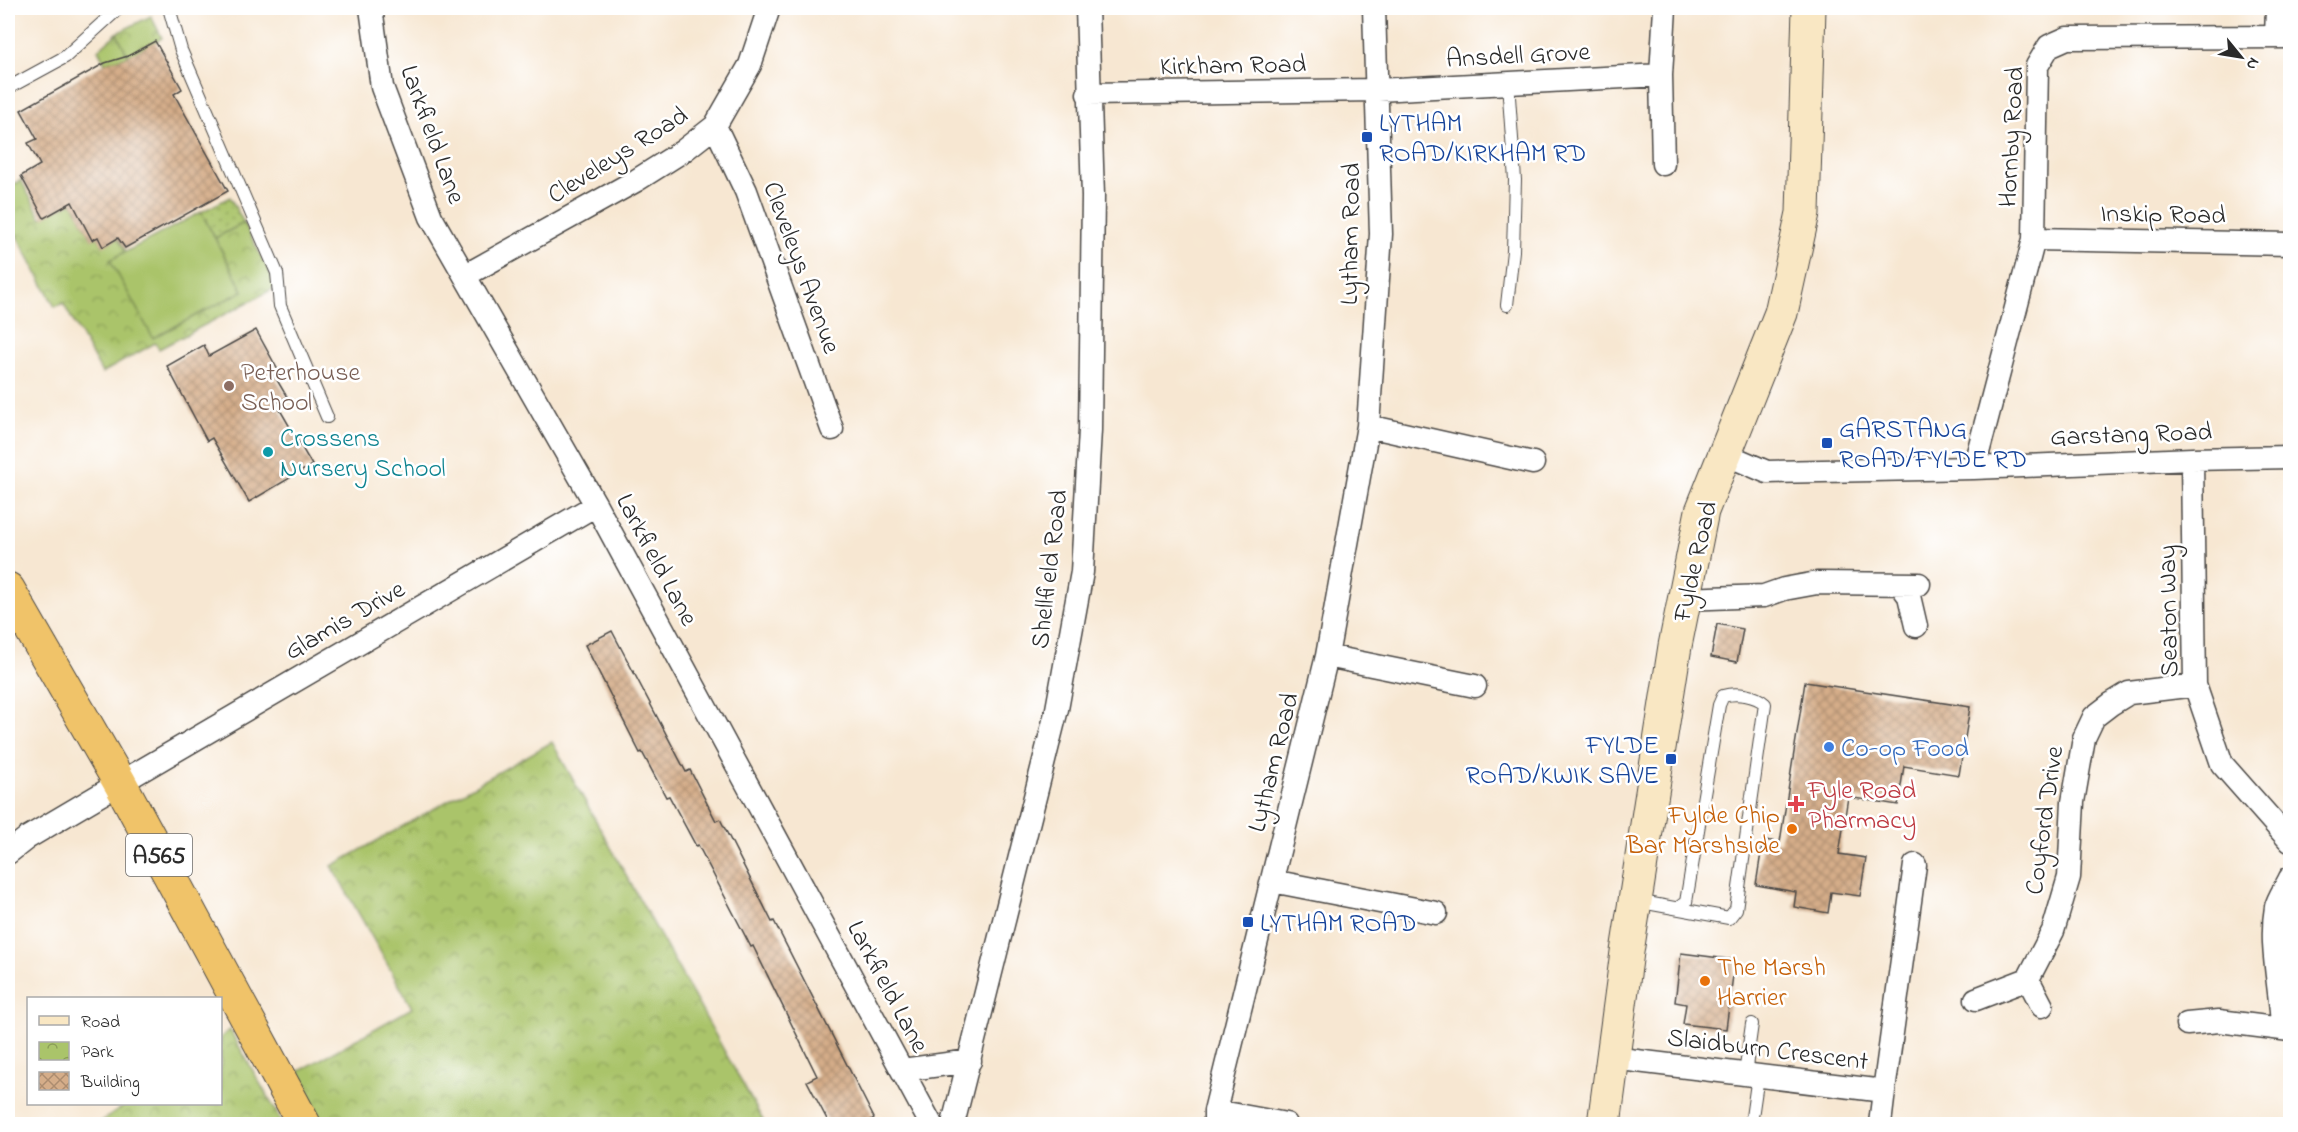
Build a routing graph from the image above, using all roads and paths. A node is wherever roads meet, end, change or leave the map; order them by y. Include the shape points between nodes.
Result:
1 (119, 8) edge
2 (169, 8) edge
3 (371, 8) edge
4 (769, 8) edge
5 (1087, 8) edge
6 (1374, 8) edge
7 (1665, 8) edge
8 (1809, 8) edge
9 (2277, 8) edge
10 (2283, 37) edge
11 (1661, 75) junction
12 (1508, 83) junction
13 (8, 88) edge
14 (1378, 90) junction
15 (1088, 94) junction
16 (715, 126) junction
17 (1663, 164) dead end
18 (2034, 238) junction
19 (2290, 244) edge
20 (466, 275) junction
21 (1507, 305) dead end
22 (327, 417) dead end
23 (1368, 426) junction
24 (832, 429) dead end
25 (1725, 454) junction
26 (2290, 457) edge
27 (2192, 459) junction
28 (1533, 464) dead end
29 (1974, 468) junction
30 (596, 505) junction
31 (8, 589) edge
32 (1684, 599) junction
33 (1916, 626) dead end
34 (1328, 656) junction
35 (2195, 685) junction
36 (1475, 686) dead end
37 (120, 783) junction
38 (2290, 841) edge
39 (8, 853) edge
40 (1915, 865) dead end
41 (2290, 879) edge
42 (1272, 880) junction
43 (1635, 901) junction
44 (1678, 908) junction
45 (1436, 913) dead end
46 (2028, 979) junction
47 (1976, 999) dead end
48 (2042, 1006) dead end
49 (1752, 1024) dead end
50 (2187, 1024) dead end
51 (2286, 1029) edge
52 (1612, 1058) junction
53 (970, 1061) junction
54 (902, 1070) junction
55 (1752, 1075) junction
56 (1884, 1091) junction
57 (1215, 1118) edge
58 (304, 1125) edge
59 (931, 1125) edge
60 (953, 1125) edge
61 (1286, 1125) edge
62 (1604, 1125) edge
63 (1751, 1125) edge
64 (1880, 1125) edge

1 - 13 lane via 65,57
2 - 22 lane via 182,50 277,273 280,306
3 - 20 street, Larkfield Lane via 382,87 432,217
4 - 16 street, Cleveleys Road via 750,65
5 - 15 street, Shellfield Road
6 - 14 street, Lytham Road
7 - 11 street
8 - 25 street, Fylde Road via 1803,213 1781,313
9 - 10 street
10 - 18 street, Hornby Road via 2067,38 2049,46 2037,66
11 - 12 street, Ansdell Grove
11 - 17 street
12 - 14 street, Ansdell Grove
12 - 21 lane via 1515,180
14 - 15 street, Kirkham Road
14 - 23 street, Lytham Road via 1381,234
15 - 53 street, Shellfield Road via 1093,196 1090,430 1082,572 1057,709
16 - 20 street, Cleveleys Road via 637,180
16 - 24 street, Cleveleys Avenue via 746,191
18 - 19 street, Inskip Road
18 - 29 street, Hornby Road
20 - 30 street, Larkfield Lane
23 - 28 street
23 - 34 street, Lytham Road
25 - 29 street, Garstang Road via 1767,472
25 - 32 street, Fylde Road via 1702,511
26 - 27 street, Garstang Road
27 - 29 street, Garstang Road
27 - 35 street, Seaton Way
30 - 37 street, Glamis Drive
30 - 54 street, Larkfield Lane
31 - 37 highway, A565
32 - 33 street via 1764,596 1817,583 1910,584
32 - 43 street, Fylde Road
34 - 36 street
34 - 42 street, Lytham Road
35 - 38 street, Seaton Way via 2222,764
35 - 46 street, Coyford Drive via 2128,693 2094,717 2084,738 2073,802 2069,877 2053,931
37 - 39 street, Glamis Drive
37 - 58 highway, A565
40 - 56 street
41 - 51 street via 2276,906 2274,960
42 - 45 street
42 - 57 street, Lytham Road
43 - 44 lane
43 - 52 street, Fylde Road
44 - 44 lane via 1686,902 1719,705 1723,696 1730,694 1759,698 1765,704 1736,909 1729,918
46 - 47 street
46 - 48 street
49 - 55 lane
50 - 51 street via 2220,1021
52 - 55 street, Slaidburn Crescent
52 - 62 street, Fylde Road
53 - 54 street
53 - 60 street, Shellfield Road
54 - 59 street, Larkfield Lane
55 - 56 street, Slaidburn Crescent
55 - 63 lane
56 - 64 street, Slaidburn Crescent
57 - 61 street, Lytham Road

